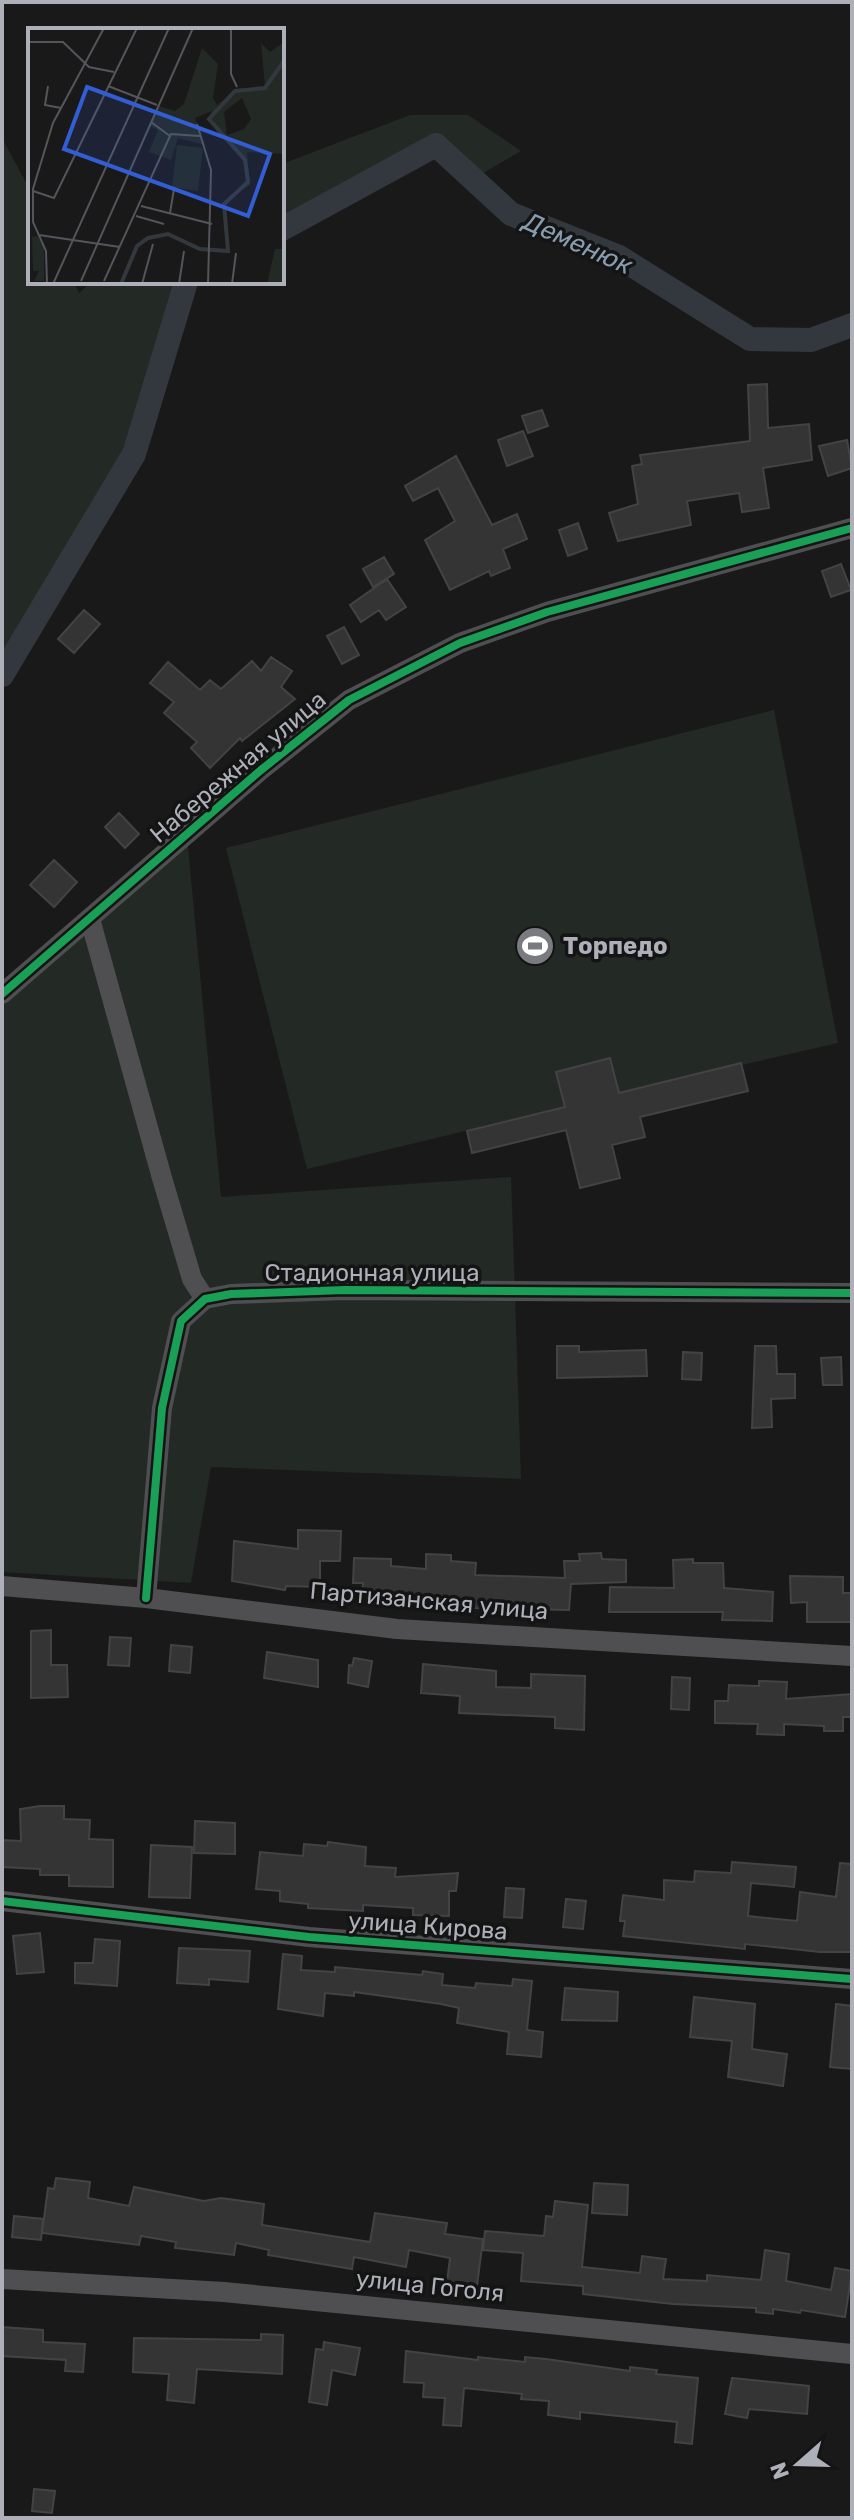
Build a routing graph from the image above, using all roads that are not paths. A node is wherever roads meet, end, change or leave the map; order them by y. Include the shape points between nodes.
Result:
1 (852, 528) edge
2 (90, 919) junction
3 (2, 994) edge
4 (852, 1293) edge
5 (205, 1299) junction
6 (2, 1586) edge
7 (146, 1598) junction
8 (852, 1656) edge
9 (2, 1901) edge
10 (852, 1979) edge
11 (2, 2279) edge
12 (852, 2354) edge

1 - 2 street, Набережная улица via 547,612 411,666 349,700
2 - 3 street, Набережная улица
2 - 5 street via 192,1279
4 - 5 street, Стадионная улица via 345,1290
5 - 7 street via 181,1321 162,1408
6 - 7 street, Партизанская улица
7 - 8 street, Партизанская улица via 397,1629
9 - 10 street, улица Кирова via 309,1937
11 - 12 street, улица Гоголя via 224,2292

